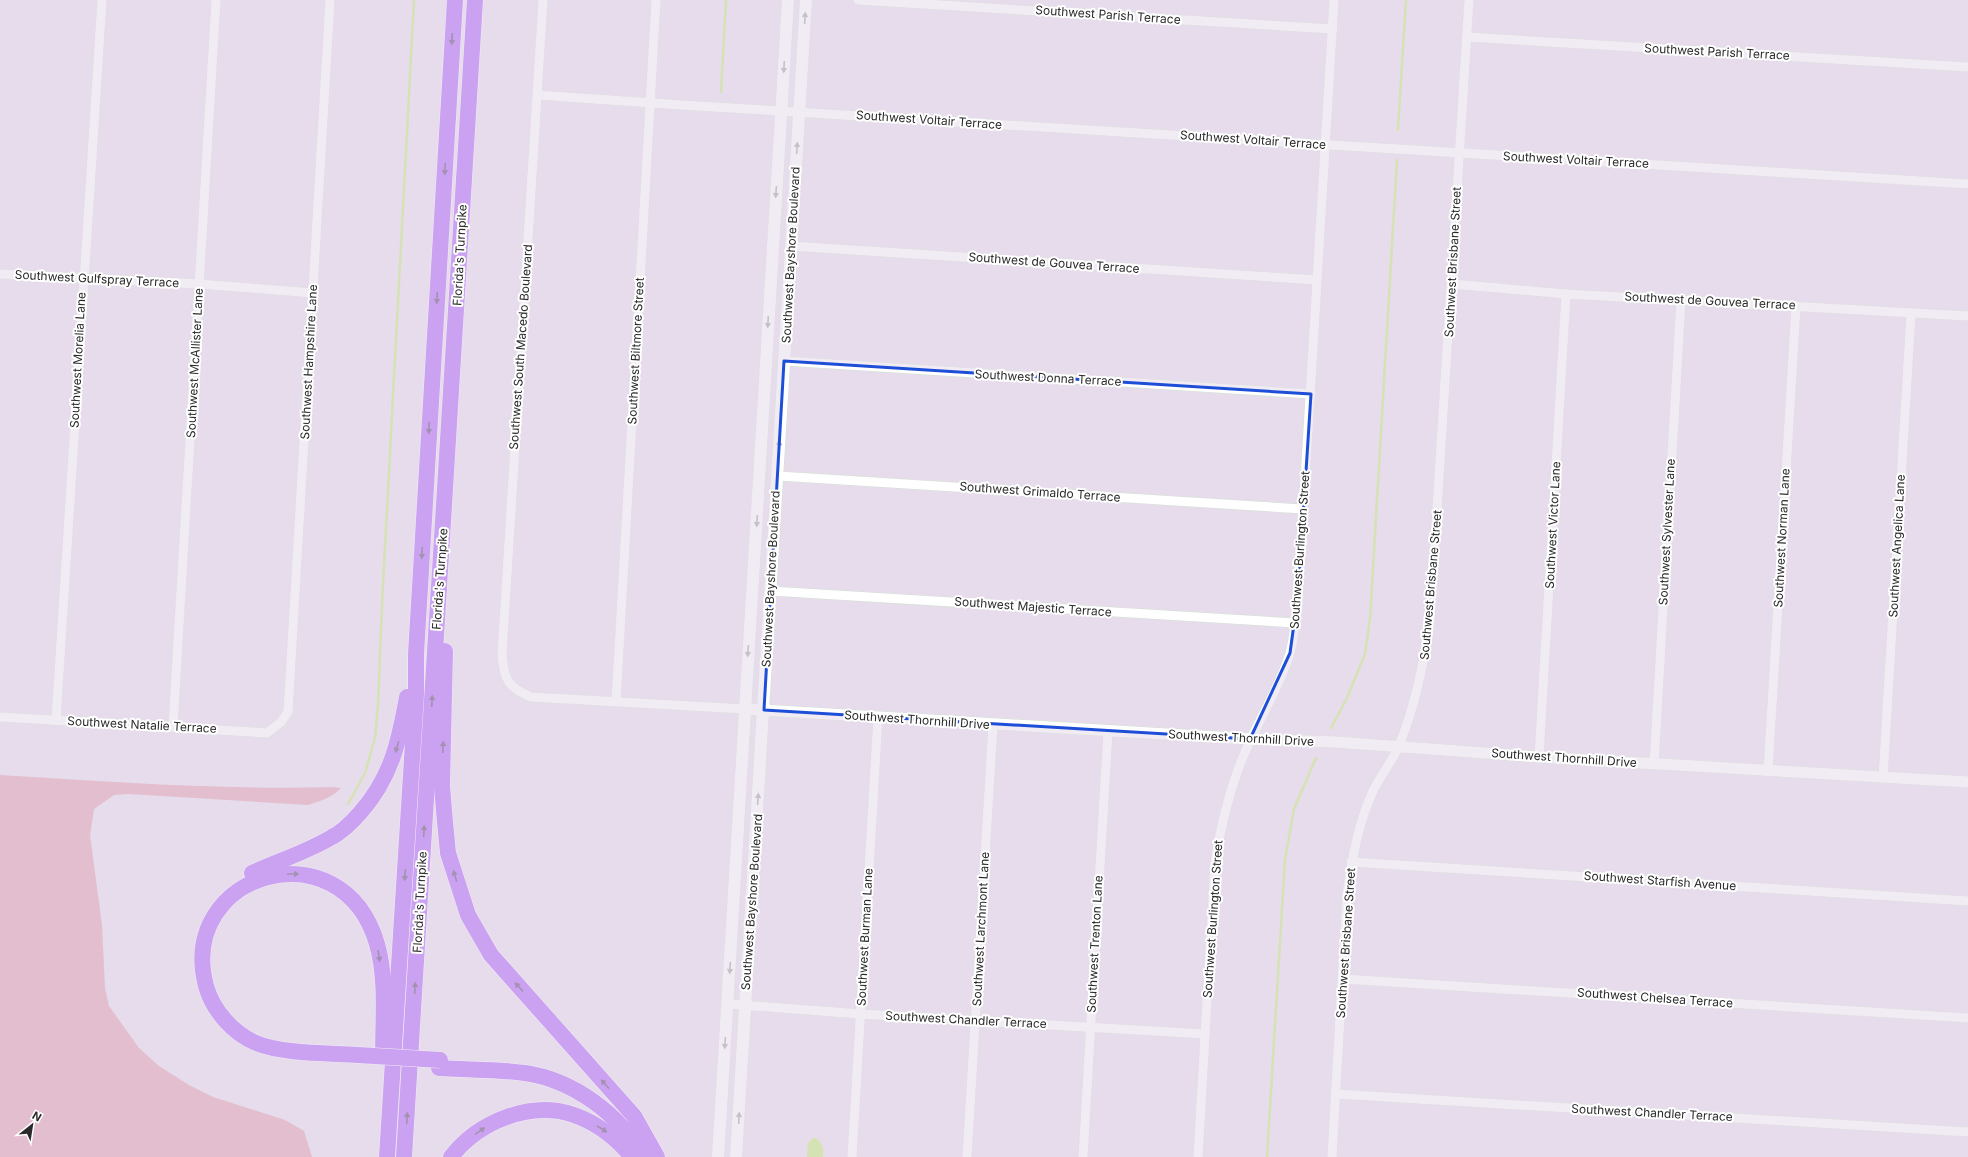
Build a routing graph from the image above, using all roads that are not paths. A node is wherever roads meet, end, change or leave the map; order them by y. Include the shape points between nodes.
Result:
1 (102, 0) edge
2 (216, 0) edge
3 (330, 0) edge
4 (455, 0) edge
5 (475, 0) edge
6 (543, 0) edge
7 (656, 0) edge
8 (788, 0) edge
9 (806, 0) edge
10 (858, 0) edge
11 (1334, 0) edge
12 (1469, 0) edge
13 (1333, 29) junction
14 (1466, 37) junction
15 (1968, 67) edge
16 (538, 95) junction
17 (650, 103) junction
18 (781, 111) junction
19 (799, 112) junction
20 (1326, 144) junction
21 (1459, 153) junction
22 (1968, 184) edge
23 (791, 246) junction
24 (0, 274) edge
25 (83, 278) junction
26 (1317, 280) junction
27 (199, 284) junction
28 (1452, 284) junction
29 (313, 293) junction
30 (1566, 294) junction
31 (1681, 300) junction
32 (1796, 306) junction
33 (1911, 314) junction
34 (1968, 316) edge
35 (784, 361) junction
36 (764, 392) junction
37 (1311, 394) junction
38 (778, 476) junction
39 (758, 502) junction
40 (1303, 508) junction
41 (444, 520) junction
42 (772, 569) junction
43 (770, 591) junction
44 (1295, 623) junction
45 (416, 654) junction
46 (515, 690) joint
47 (616, 702) junction
48 (744, 710) junction
49 (764, 710) junction
50 (0, 717) edge
51 (878, 717) junction
52 (56, 720) junction
53 (281, 722) joint
54 (993, 724) junction
55 (173, 726) junction
56 (1108, 731) junction
57 (1250, 739) junction
58 (1399, 747) junction
59 (1539, 757) junction
60 (1654, 764) junction
61 (1768, 771) junction
62 (1883, 777) junction
63 (1968, 782) edge
64 (1351, 862) junction
65 (1968, 901) edge
66 (1343, 979) junction
67 (728, 1004) junction
68 (745, 1006) junction
69 (861, 1014) junction
70 (1968, 1018) edge
71 (976, 1020) junction
72 (1090, 1028) junction
73 (1205, 1034) junction
74 (358, 1060) junction
75 (440, 1064) junction
76 (1336, 1094) junction
77 (1968, 1132) edge
78 (647, 1136) junction
79 (385, 1157) edge
80 (404, 1157) edge
81 (452, 1157) edge
82 (632, 1157) edge
83 (643, 1157) edge
84 (657, 1157) edge
85 (718, 1157) edge
86 (736, 1157) edge
87 (852, 1157) edge
88 (967, 1157) edge
89 (1082, 1157) edge
90 (1198, 1157) edge
91 (1332, 1157) edge

1 - 25 street, Southwest Morelia Lane
2 - 27 street, Southwest McAllister Lane
3 - 29 street, Southwest Hampshire Lane
4 -> 45 highway, Florida's Turnpike
5 - 41 highway, Florida's Turnpike
6 - 16 street, Southwest South Macedo Boulevard
7 - 17 street, Southwest Biltmore Street
8 -> 18 main road, Southwest Bayshore Boulevard
19 -> 9 main road, Southwest Bayshore Boulevard
10 - 13 street, Southwest Parish Terrace
11 - 13 street, Southwest Burlington Street
12 - 14 street, Southwest Brisbane Street
13 - 20 street, Southwest Burlington Street
14 - 15 street, Southwest Parish Terrace
14 - 21 street, Southwest Brisbane Street
16 - 17 street, Southwest Voltair Terrace
16 - 46 street, Southwest South Macedo Boulevard via 502,654 504,673
17 - 18 street, Southwest Voltair Terrace
17 - 47 street, Southwest Biltmore Street
18 - 19 street, Southwest Voltair Terrace
18 -> 36 main road, Southwest Bayshore Boulevard
19 - 20 street, Southwest Voltair Terrace
23 -> 19 main road, Southwest Bayshore Boulevard
20 - 21 street, Southwest Voltair Terrace
20 - 26 street, Southwest Burlington Street
21 - 22 street, Southwest Voltair Terrace
21 - 28 street, Southwest Brisbane Street
23 - 26 street, Southwest de Gouvea Terrace
23 - 35 main road, Southwest Bayshore Boulevard
24 - 25 street, Southwest Gulfspray Terrace
25 - 27 street, Southwest Gulfspray Terrace
25 - 52 street, Southwest Morelia Lane
26 - 37 street, Southwest Burlington Street
27 - 29 street, Southwest Gulfspray Terrace
27 - 55 street, Southwest McAllister Lane
28 - 30 street, Southwest de Gouvea Terrace
28 - 58 street, Southwest Brisbane Street via 1430,620 1423,669
29 - 53 street, Southwest Hampshire Lane via 290,694 288,712
30 - 31 street, Southwest de Gouvea Terrace
30 - 59 street, Southwest Victor Lane
31 - 32 street, Southwest de Gouvea Terrace
31 - 60 street, Southwest Sylvester Lane
32 - 33 street, Southwest de Gouvea Terrace
32 - 61 street, Southwest Norman Lane
33 - 34 street, Southwest de Gouvea Terrace
33 - 62 street, Southwest Angelica Lane
35 - 37 street, Southwest Donna Terrace
38 -> 35 main road, Southwest Bayshore Boulevard
36 - 38 main road via 770,402 766,458 769,467
36 - 39 main road, Southwest Bayshore Boulevard
37 - 40 street, Southwest Burlington Street
38 - 40 street, Southwest Grimaldo Terrace
38 - 42 main road, Southwest Bayshore Boulevard
39 - 42 main road via 766,505 769,512 766,562
39 -> 48 main road, Southwest Bayshore Boulevard
40 - 44 street, Southwest Burlington Street
78 -> 41 highway via 634,1116 492,955 468,915 448,853 442,786 448,572
80 -> 41 highway, Florida's Turnpike
42 - 43 main road, Southwest Bayshore Boulevard
43 - 44 street, Southwest Majestic Terrace
43 - 49 main road, Southwest Bayshore Boulevard
44 - 57 street, Southwest Burlington Street via 1290,653 1277,686
45 -> 74 highway via 394,755 374,798 333,837 251,874 228,888 214,903 204,920 194,950 195,977 203,1005 221,1029 239,1044 259,1054 278,1058
45 -> 79 highway, Florida's Turnpike via 416,695
46 - 47 street, Southwest Thornhill Drive via 531,697
47 - 48 street, Southwest Thornhill Drive
48 - 49 street, Southwest Thornhill Drive
48 -> 67 main road, Southwest Bayshore Boulevard
49 - 51 street, Southwest Thornhill Drive
68 -> 49 main road, Southwest Bayshore Boulevard
50 - 52 street, Southwest Natalie Terrace
51 - 54 street, Southwest Thornhill Drive
51 - 69 street, Southwest Burman Lane
52 - 55 street, Southwest Natalie Terrace
53 - 55 street, Southwest Natalie Terrace via 267,733
54 - 56 street, Southwest Thornhill Drive
54 - 71 street, Southwest Larchmont Lane
56 - 57 street, Southwest Thornhill Drive
56 - 72 street, Southwest Trenton Lane
57 - 58 street, Southwest Thornhill Drive
57 - 73 street, Southwest Burlington Street via 1227,800 1215,862
58 - 59 street, Southwest Thornhill Drive
58 - 64 street, Southwest Brisbane Street via 1373,791 1360,824
59 - 60 street, Southwest Thornhill Drive
60 - 61 street, Southwest Thornhill Drive
61 - 62 street, Southwest Thornhill Drive
62 - 63 street, Southwest Thornhill Drive
64 - 65 street, Southwest Starfish Avenue
64 - 66 street, Southwest Brisbane Street
66 - 70 street, Southwest Chelsea Terrace
66 - 76 street, Southwest Brisbane Street
67 - 68 street, Southwest Chandler Terrace
67 -> 85 main road, Southwest Bayshore Boulevard
68 - 69 street, Southwest Chandler Terrace
86 -> 68 main road, Southwest Bayshore Boulevard
69 - 71 street, Southwest Chandler Terrace
69 - 87 street, Southwest Burman Lane
71 - 72 street, Southwest Chandler Terrace
71 - 88 street, Southwest Larchmont Lane
72 - 73 street, Southwest Chandler Terrace
72 - 89 street, Southwest Trenton Lane
73 - 90 street, Southwest Burlington Street
74 - 75 highway, bridge
74 -> 79 highway via 278,1049 257,1043 223,1019 208,995 203,974 203,951 209,929 219,909 238,890 253,881 277,874 297,874 331,884 350,896 363,911 377,945 381,970
75 - 78 highway via 523,1064 552,1071 592,1090
75 - 83 highway via 526,1073 565,1085 607,1111
76 - 77 street, Southwest Chandler Terrace
76 - 91 street, Southwest Brisbane Street
78 - 84 highway
81 -> 82 highway via 460,1146 493,1122 530,1112 551,1111 573,1115 592,1123 621,1144

